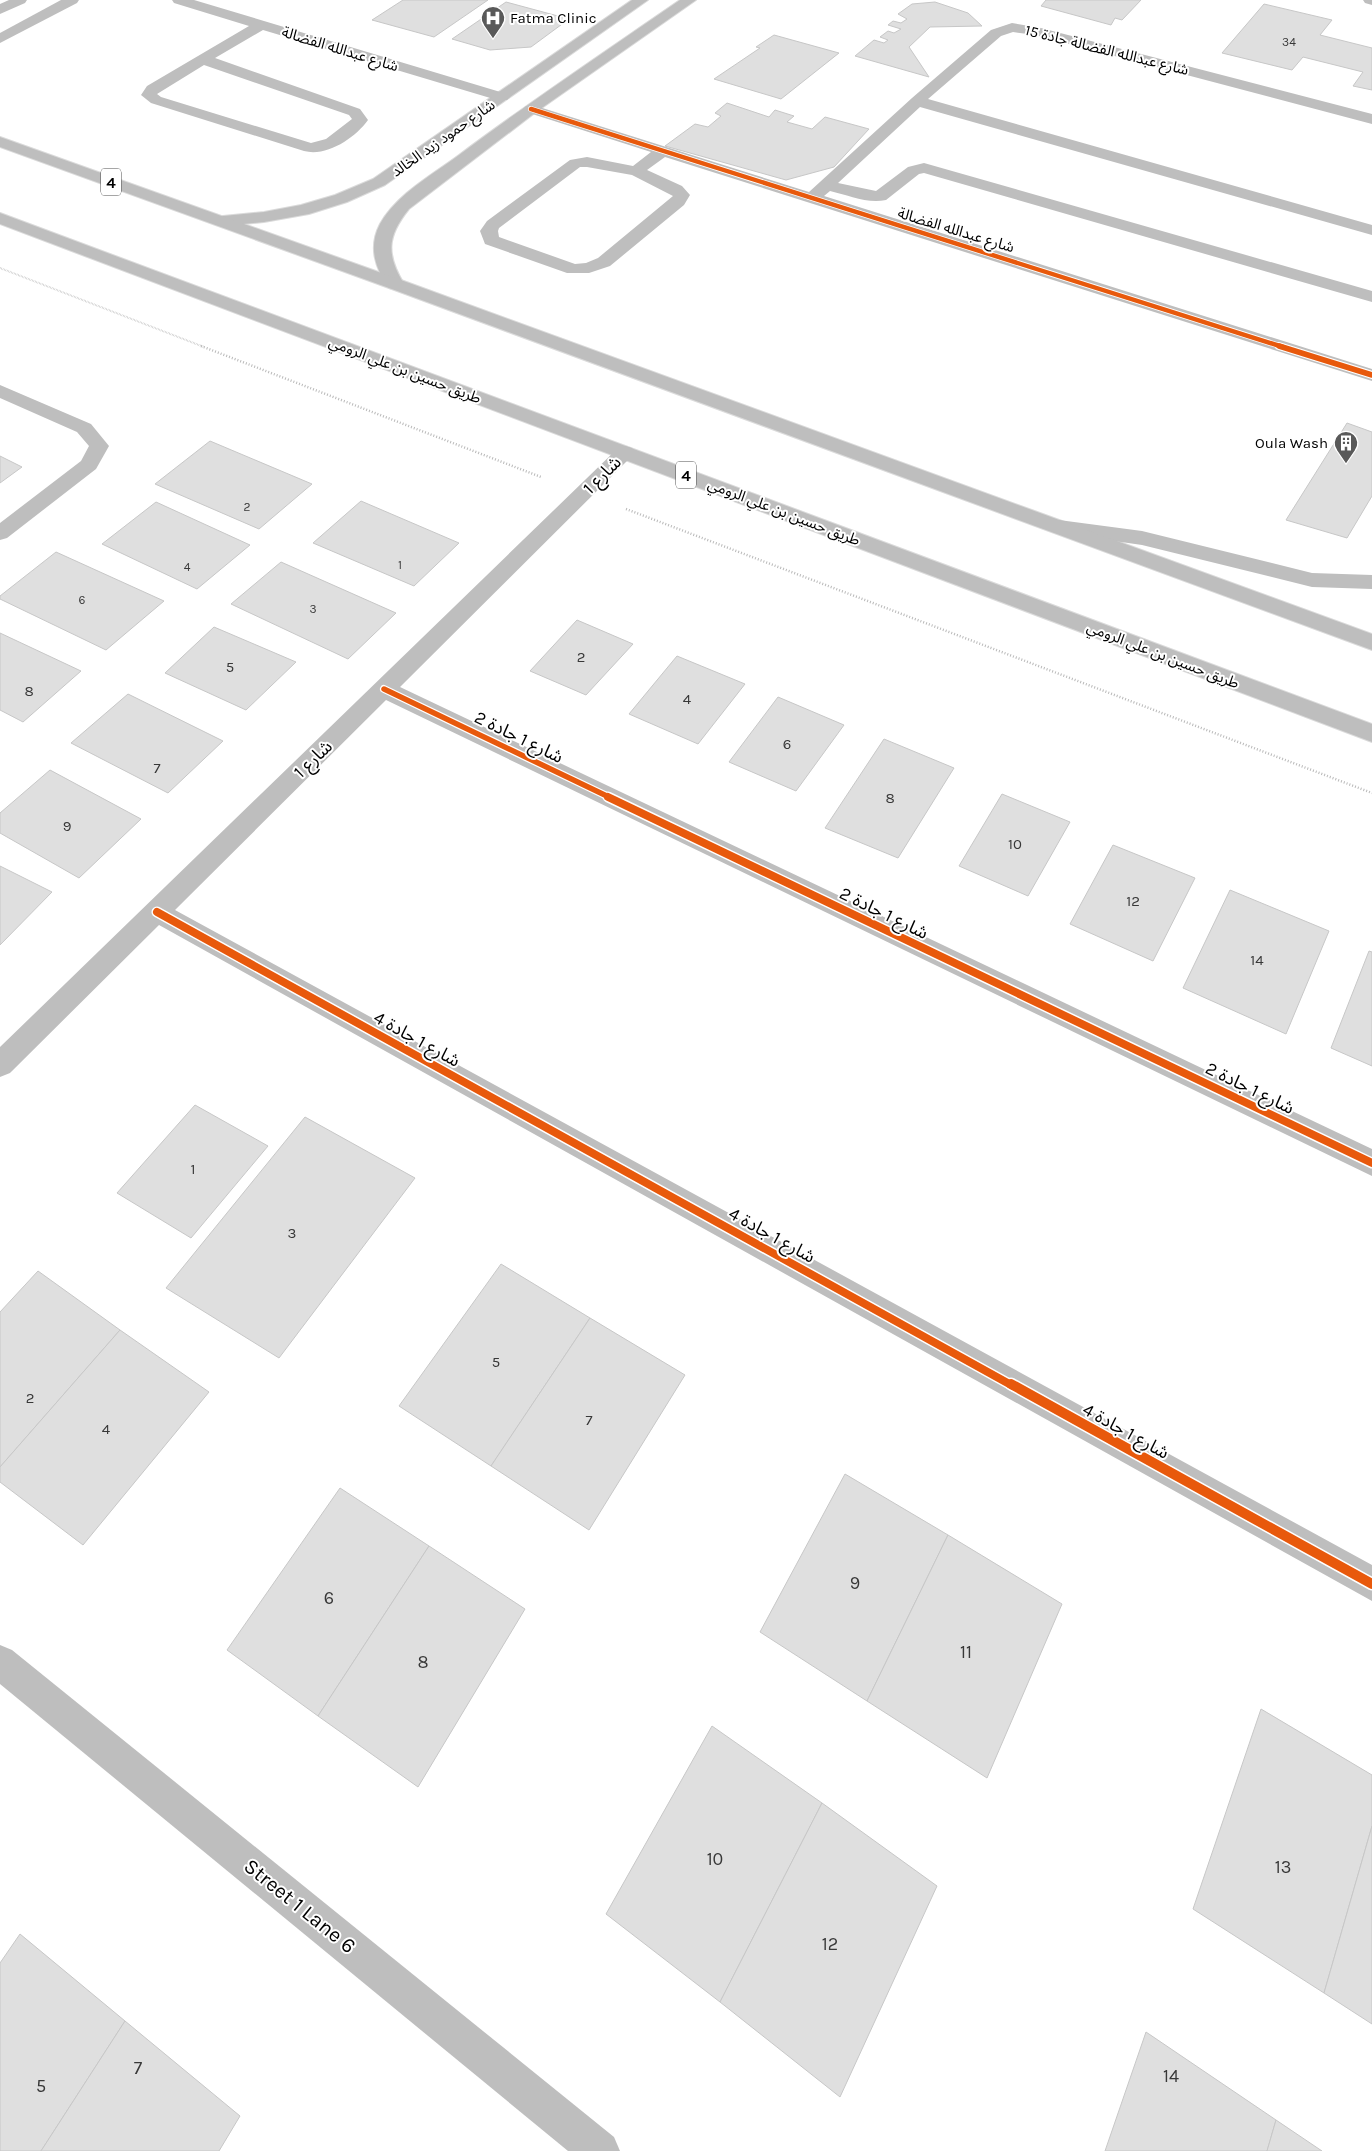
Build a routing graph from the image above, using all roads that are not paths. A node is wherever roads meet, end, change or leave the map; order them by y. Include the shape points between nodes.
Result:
1 (20, 0) edge
2 (72, 0) edge
3 (179, 0) edge
4 (641, 0) edge
5 (689, 0) edge
6 (0, 10) edge
7 (261, 25) junction
8 (0, 39) edge
9 (202, 59) junction
10 (502, 97) junction
11 (917, 101) junction
12 (532, 109) junction
13 (1372, 119) edge
14 (0, 142) edge
15 (664, 150) junction
16 (636, 170) junction
17 (827, 184) junction
18 (811, 199) junction
19 (0, 218) edge
20 (222, 221) junction
21 (1372, 230) edge
22 (395, 284) junction
23 (1372, 297) edge
24 (1372, 375) edge
25 (0, 392) edge
26 (625, 452) junction
27 (1059, 527) junction
28 (0, 533) edge
29 (1372, 582) edge
30 (1372, 642) edge
31 (384, 689) junction
32 (1372, 733) edge
33 (157, 912) junction
34 (0, 1065) edge
35 (1372, 1163) edge
36 (1372, 1584) edge
37 (0, 1662) edge
38 (600, 2151) edge

1 - 6 main road
2 - 8 main road
3 - 7 main road, شارع عبدالله الفضالة
4 - 10 main road, شارع حمود زيد الخالد
5 - 12 main road, شارع حمود زيد الخالد
7 - 9 main road
7 - 10 main road, شارع عبدالله الفضالة
9 - 9 main road via 152,88 150,95 156,100 310,148 331,144 360,120 356,112
10 - 20 main road, شارع حمود زيد الخالد via 357,194 302,212
11 - 13 main road, شارع عبدالله الفضالة جادة 15 via 996,33 1012,27 1036,30
11 - 17 main road, شارع عبدالله الفضالة جادة 15
11 - 21 main road
12 - 15 main road, شارع عبدالله الفضالة
12 - 22 main road, شارع حمود زيد الخالد via 417,194 392,217 381,243 386,271
14 - 20 main road, 4
15 - 16 main road
15 - 18 main road, شارع عبدالله الفضالة
16 - 16 main road via 682,195 604,262 589,268 573,269 491,240 489,231 493,225 576,163
17 - 18 main road, شارع عبدالله الفضالة جادة 15
17 - 23 main road via 880,196 914,170 924,168
18 - 24 main road, شارع عبدالله الفضالة
19 - 26 main road, طريق حسين بن علي الرومي / 4
20 - 22 main road, 4
22 - 27 main road, 4
25 - 28 main road via 84,428 100,446 89,464
26 - 31 main road, شارع 1
26 - 32 main road, طريق حسين بن علي الرومي / 4
27 - 29 main road via 1142,538 1312,580
27 - 30 main road, 4
31 - 33 main road, شارع 1
31 - 35 main road, شارع 1 جادة 2
33 - 34 main road, شارع 1
33 - 36 main road, شارع 1 جادة 4
37 - 38 main road, Street 1 Lane 6

